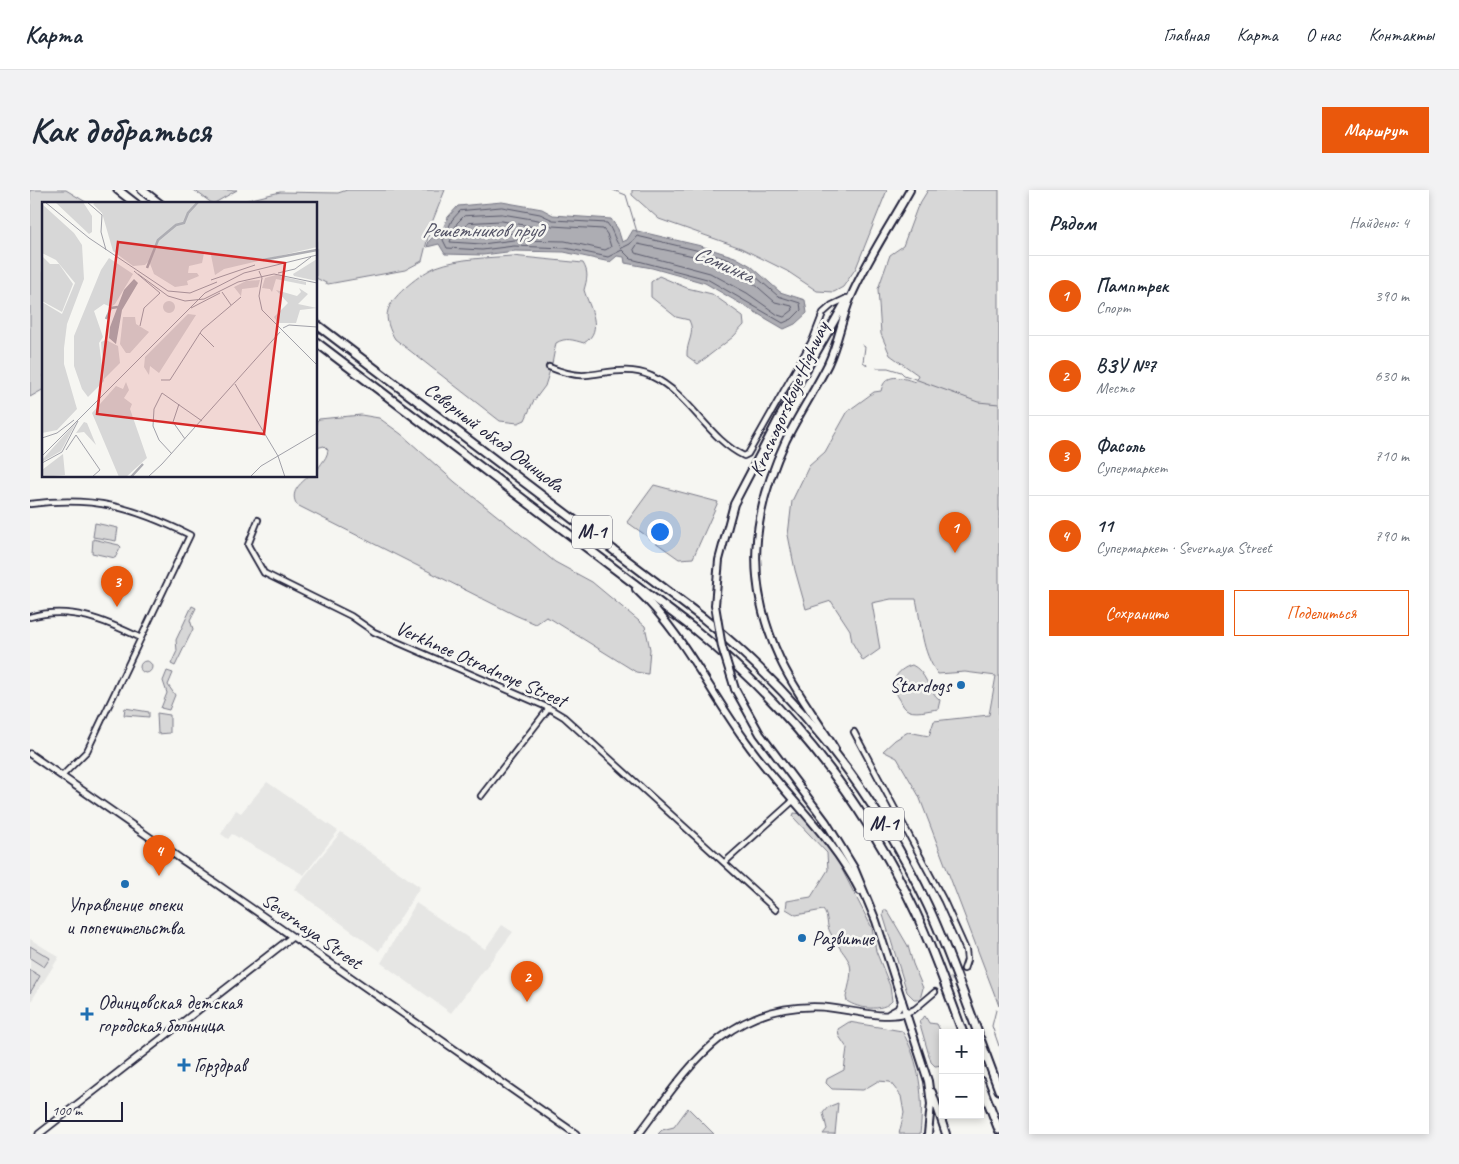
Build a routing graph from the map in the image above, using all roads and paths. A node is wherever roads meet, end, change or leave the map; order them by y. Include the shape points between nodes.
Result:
1 (118, 190) edge
2 (142, 190) edge
3 (910, 190) edge
4 (133, 202) edge
5 (157, 202) edge
6 (862, 274) junction
7 (848, 297) junction
8 (318, 326) edge
9 (318, 344) edge
10 (549, 367) dead end
11 (30, 504) edge
12 (258, 520) dead end
13 (595, 552) junction
14 (30, 617) edge
15 (142, 638) junction
16 (549, 708) junction
17 (854, 732) dead end
18 (30, 754) edge
19 (845, 765) junction
20 (62, 776) junction
21 (482, 796) dead end
22 (794, 800) junction
23 (725, 862) junction
24 (776, 910) dead end
25 (292, 937) junction
26 (883, 942) junction
27 (964, 969) dead end
28 (935, 992) tunnel mouth
29 (902, 1000) junction
30 (906, 1013) junction
31 (883, 1014) junction
32 (961, 1029) edge
33 (976, 1029) edge
34 (984, 1050) edge
35 (926, 1074) junction
36 (999, 1090) edge
37 (984, 1091) edge
38 (999, 1130) edge
39 (39, 1134) edge
40 (576, 1134) edge
41 (640, 1134) edge
42 (928, 1134) edge
43 (946, 1134) edge

1 - 4 highway
2 - 5 highway
3 - 6 main road, Krasnogorskoye Highway
6 - 7 main road
6 - 19 main road, Krasnogorskoye Highway via 830,358 786,441 760,509 756,545 756,579 770,635 783,665
7 - 10 street via 823,313 813,339 744,456 728,446 680,395 640,371 585,375 567,374
7 - 26 main road, bridge via 784,408 734,504 719,560 716,605 722,647 735,689 760,734 846,852
8 - 19 highway, Северный обход Одинцова / М-1 via 721,632 787,696
9 - 13 highway, Северный обход Одинцова / М-1
11 - 15 street via 66,500 107,504 149,515 190,535
12 - 16 street, Verkhnee Otradnoye Street via 248,545 264,573 351,616 374,632
13 - 22 main road via 640,592 667,622 691,654 746,743
13 - 32 highway, Северный обход Одинцова / М-1 via 729,658 777,706 819,755 856,806 895,872 925,934
14 - 15 street via 55,613 87,615
15 - 20 street via 87,751
16 - 21 street
16 - 23 street, Verkhnee Otradnoye Street via 577,726
17 - 27 street via 944,900 966,950
18 - 20 street, Severnaya Street
19 - 33 highway, Северный обход Одинцова / М-1 via 892,838 918,886 938,928
20 - 25 street, Severnaya Street
22 - 23 street
22 - 26 main road via 849,870
23 - 24 street, Verkhnee Otradnoye Street
25 - 39 street
25 - 40 street, Severnaya Street
26 - 29 main road
28 - 30 street
29 - 30 main road
29 - 31 street via 895,1011
30 - 31 street
30 - 35 main road
31 - 41 street via 808,1007 754,1019 704,1050
34 - 36 highway
35 - 42 main road via 931,1104
35 - 43 main road
37 - 38 highway

